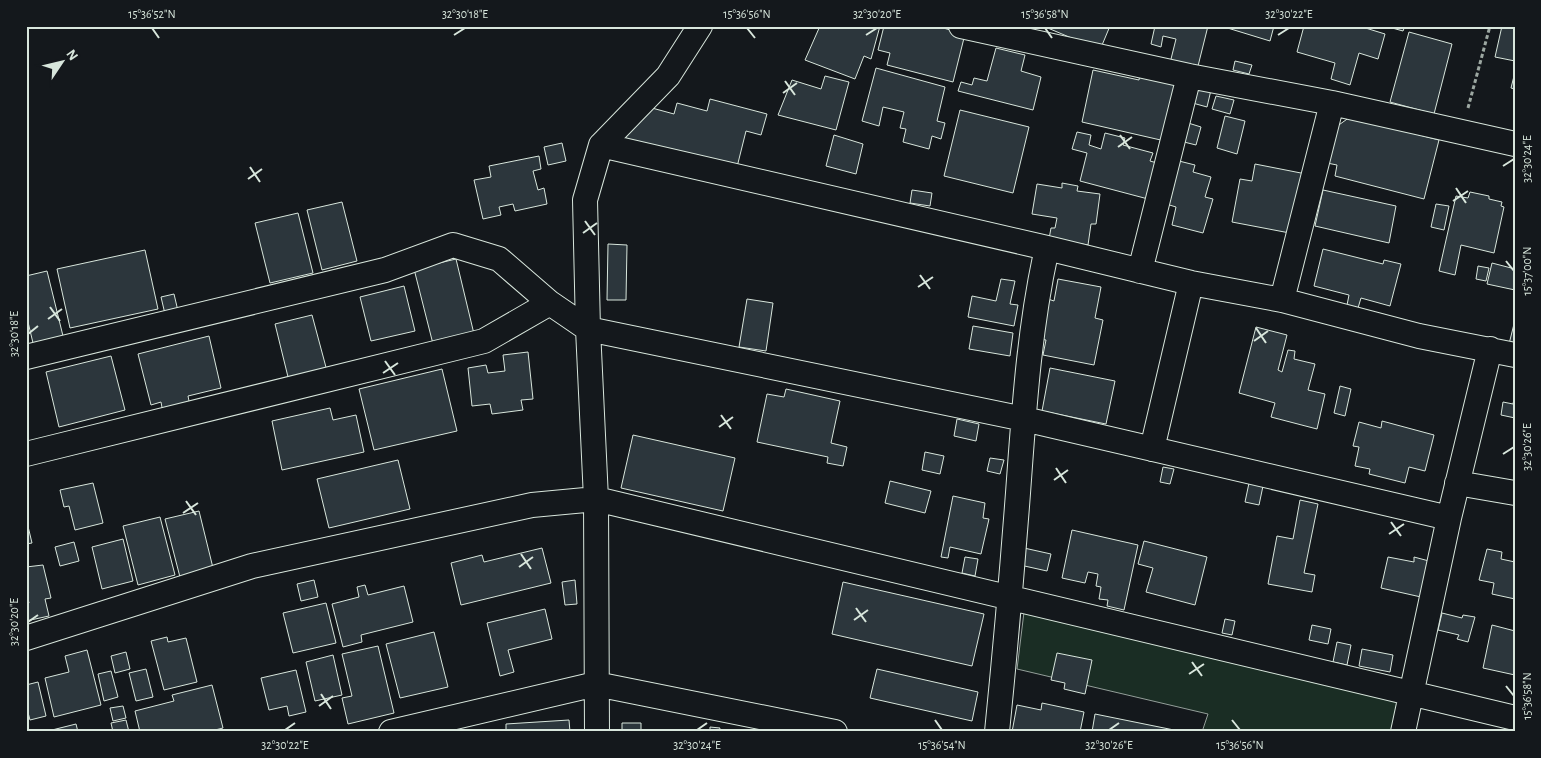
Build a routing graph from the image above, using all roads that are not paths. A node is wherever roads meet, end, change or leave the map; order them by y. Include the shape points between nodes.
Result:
1 (700, 26) edge
2 (961, 26) edge
3 (1012, 32) edge
4 (1189, 76) junction
5 (1332, 103) junction
6 (601, 144) junction
7 (1515, 144) edge
8 (1047, 248) junction
9 (1140, 271) junction
10 (1191, 283) junction
11 (1282, 300) junction
12 (550, 302) junction
13 (588, 329) junction
14 (1490, 349) junction
15 (1515, 355) edge
16 (26, 356) edge
17 (1024, 419) junction
18 (1152, 449) junction
19 (26, 454) edge
20 (1458, 483) junction
21 (1515, 492) edge
22 (596, 499) junction
23 (1449, 518) junction
24 (1010, 598) junction
25 (26, 638) edge
26 (596, 684) junction
27 (1412, 693) junction
28 (1515, 718) edge
29 (391, 732) edge
30 (597, 732) edge
31 (835, 732) edge
32 (998, 732) edge
33 (1403, 732) edge

1 - 6 street via 668,76
2 - 3 street
3 - 4 street
4 - 5 street
4 - 9 street
5 - 7 street
5 - 11 street
6 - 8 street
6 - 13 street via 586,200
8 - 9 street
8 - 17 street via 1038,287
9 - 10 street
10 - 11 street
10 - 18 street
11 - 14 street via 1420,336
12 - 13 street
12 - 16 street via 499,259 453,245 385,270
12 - 19 street via 484,341
13 - 17 street
13 - 22 street
14 - 15 street
14 - 20 street
17 - 18 street
17 - 24 street
18 - 23 street
20 - 21 street
20 - 23 street
22 - 24 street
22 - 25 street via 532,505 252,566
22 - 26 street
23 - 27 street
24 - 27 street
24 - 32 street
26 - 29 street
26 - 30 street
26 - 31 street
27 - 28 street
27 - 33 street

